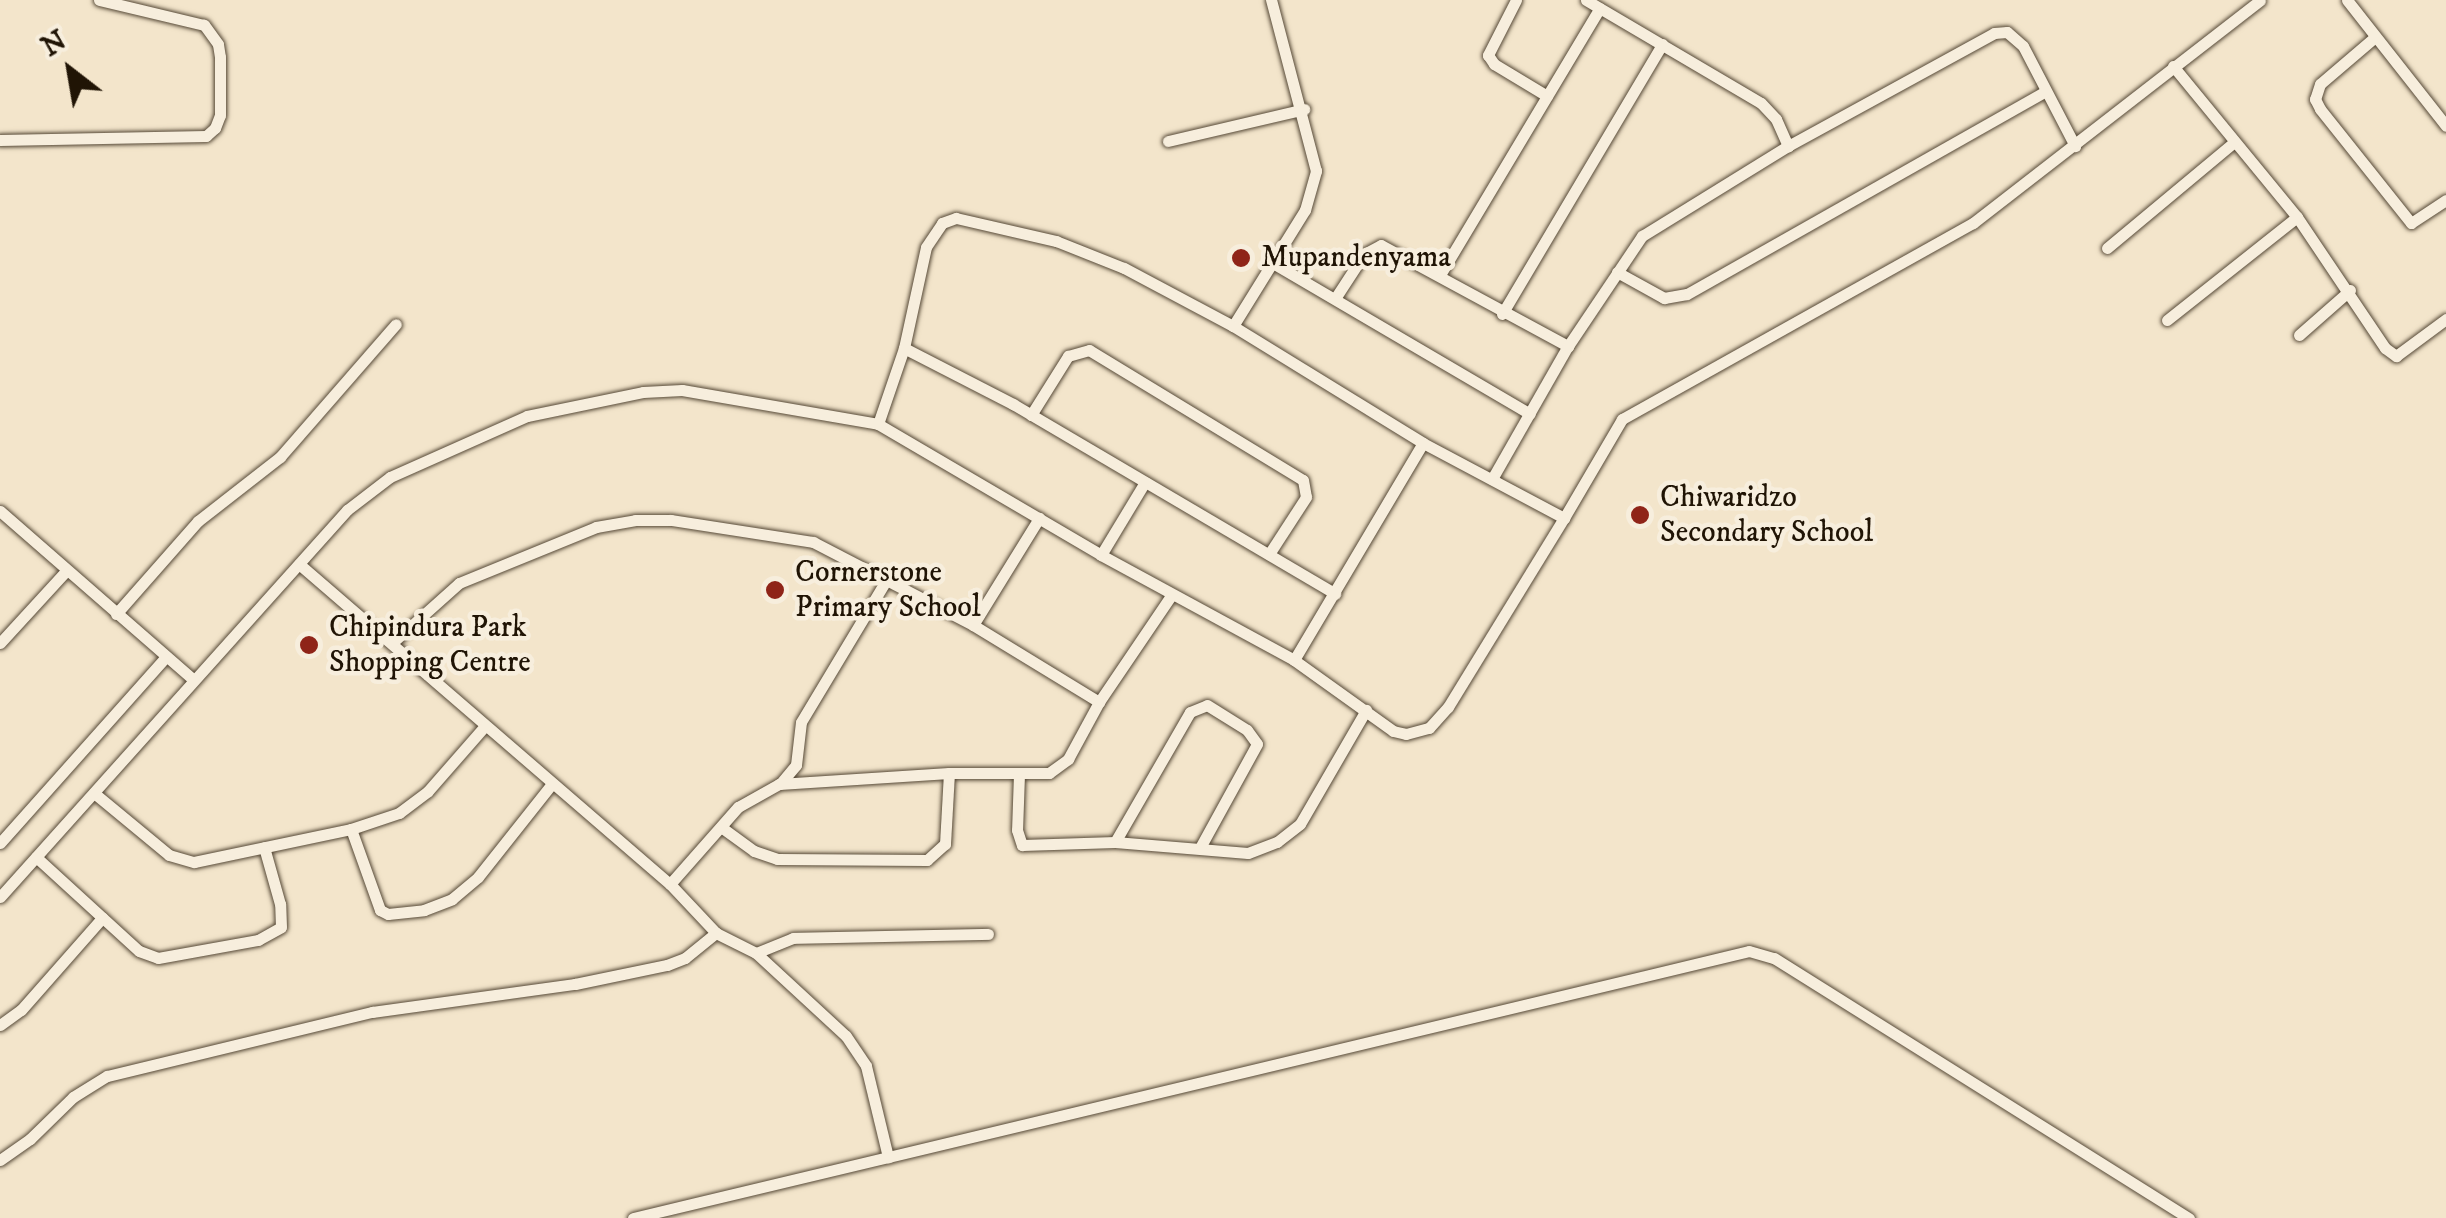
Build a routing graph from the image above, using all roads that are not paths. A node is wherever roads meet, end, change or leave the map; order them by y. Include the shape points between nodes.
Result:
1 (99, 0) edge
2 (1272, 0) edge
3 (1516, 0) edge
4 (1586, 0) edge
5 (2260, 0) edge
6 (2347, 0) edge
7 (1600, 8) junction
8 (2375, 37) junction
9 (1662, 44) junction
10 (2173, 66) junction
11 (2046, 91) junction
12 (1547, 96) junction
13 (1304, 109) junction
14 (2446, 126) edge
15 (0, 140) edge
16 (1168, 140) dead end
17 (2234, 142) junction
18 (1788, 146) junction
19 (2075, 146) junction
20 (2446, 200) edge
21 (2297, 217) junction
22 (2106, 248) dead end
23 (1271, 262) junction
24 (1617, 272) junction
25 (1440, 275) junction
26 (2350, 290) junction
27 (1336, 298) junction
28 (1502, 314) junction
29 (2446, 318) edge
30 (2167, 320) dead end
31 (396, 324) dead end
32 (1233, 326) junction
33 (2299, 335) dead end
34 (1568, 346) junction
35 (904, 348) junction
36 (1530, 414) junction
37 (1031, 415) junction
38 (878, 424) junction
39 (1422, 443) junction
40 (1492, 479) junction
41 (1145, 482) junction
42 (0, 511) edge
43 (1039, 518) junction
44 (1564, 518) junction
45 (1269, 554) junction
46 (1101, 555) junction
47 (299, 564) junction
48 (66, 570) junction
49 (888, 579) junction
50 (1172, 594) junction
51 (1335, 594) junction
52 (116, 614) junction
53 (973, 625) junction
54 (0, 643) edge
55 (392, 643) junction
56 (164, 659) junction
57 (1294, 660) junction
58 (194, 680) junction
59 (1099, 702) junction
60 (1366, 710) junction
61 (485, 726) junction
62 (949, 773) junction
63 (1020, 774) junction
64 (779, 784) junction
65 (551, 785) junction
66 (94, 793) junction
67 (721, 827) junction
68 (351, 828) junction
69 (1115, 842) junction
70 (0, 843) edge
71 (1201, 846) junction
72 (264, 847) junction
73 (36, 857) junction
74 (670, 884) junction
75 (0, 897) edge
76 (102, 918) junction
77 (716, 933) junction
78 (988, 934) dead end
79 (756, 952) junction
80 (0, 1025) edge
81 (888, 1157) junction
82 (0, 1160) edge
83 (633, 1218) edge
84 (2190, 1218) edge

1 - 15 street via 204,25 220,57 214,128 206,136
2 - 13 street
3 - 12 street via 1488,55
4 - 7 street
5 - 10 street
6 - 8 street
7 - 9 street
7 - 12 street
8 - 14 street
8 - 20 street via 2320,84 2315,99 2411,222
9 - 18 street via 1761,104
9 - 28 street
10 - 17 street
10 - 19 street
11 - 18 street via 2018,38 1994,34
11 - 19 street
11 - 24 street via 1687,294 1664,298
12 - 25 street
13 - 16 street
13 - 23 street via 1313,188
17 - 21 street
17 - 22 street
18 - 24 street via 1642,236
19 - 44 street via 1940,244 1622,418
21 - 26 street
21 - 30 street
23 - 27 street
23 - 32 street
24 - 34 street
25 - 27 street via 1381,245 1364,254
25 - 28 street
26 - 29 street via 2396,356
26 - 33 street
27 - 36 street
28 - 34 street
31 - 52 street via 280,457 198,521
32 - 35 street via 1086,252 956,218 942,223 926,247
32 - 39 street
34 - 36 street
35 - 37 street
35 - 38 street
36 - 40 street
37 - 41 street
37 - 45 street via 1068,356 1089,350 1304,480 1306,497
38 - 43 street
38 - 47 street via 682,390 527,416 424,458 366,491
39 - 40 street
39 - 51 street
40 - 44 street
41 - 45 street
41 - 46 street
42 - 48 street
43 - 46 street
43 - 53 street
44 - 60 street via 1438,720 1406,734
45 - 51 street
46 - 50 street
47 - 55 street
47 - 58 street
48 - 52 street
48 - 54 street
49 - 53 street
49 - 55 street via 814,542 782,534 635,520 596,527 472,576
49 - 64 street via 801,722 796,765
50 - 57 street
50 - 59 street
51 - 57 street
52 - 56 street
53 - 59 street
55 - 61 street
56 - 58 street
56 - 70 street
57 - 60 street
58 - 66 street
59 - 63 street via 1057,769
60 - 71 street via 1310,811 1290,834 1248,853
61 - 65 street
61 - 68 street via 414,805
62 - 63 street
62 - 64 street
62 - 67 street via 945,844 927,860 777,859 754,852
63 - 69 street via 1022,846
64 - 67 street via 748,799
65 - 68 street via 478,877 452,899 424,910 380,910
65 - 74 street
66 - 72 street via 182,860
66 - 73 street
67 - 74 street
68 - 72 street
69 - 71 street
69 - 71 street via 1190,712 1207,704 1248,730 1256,744
72 - 76 street via 283,916 273,934 158,958 139,952
73 - 75 street
73 - 76 street
74 - 77 street
76 - 80 street
77 - 79 street
77 - 82 street via 667,965 372,1012 107,1076
78 - 79 street via 793,938
79 - 81 street via 846,1036 866,1066
81 - 83 street
81 - 84 street via 1749,951 1774,958

